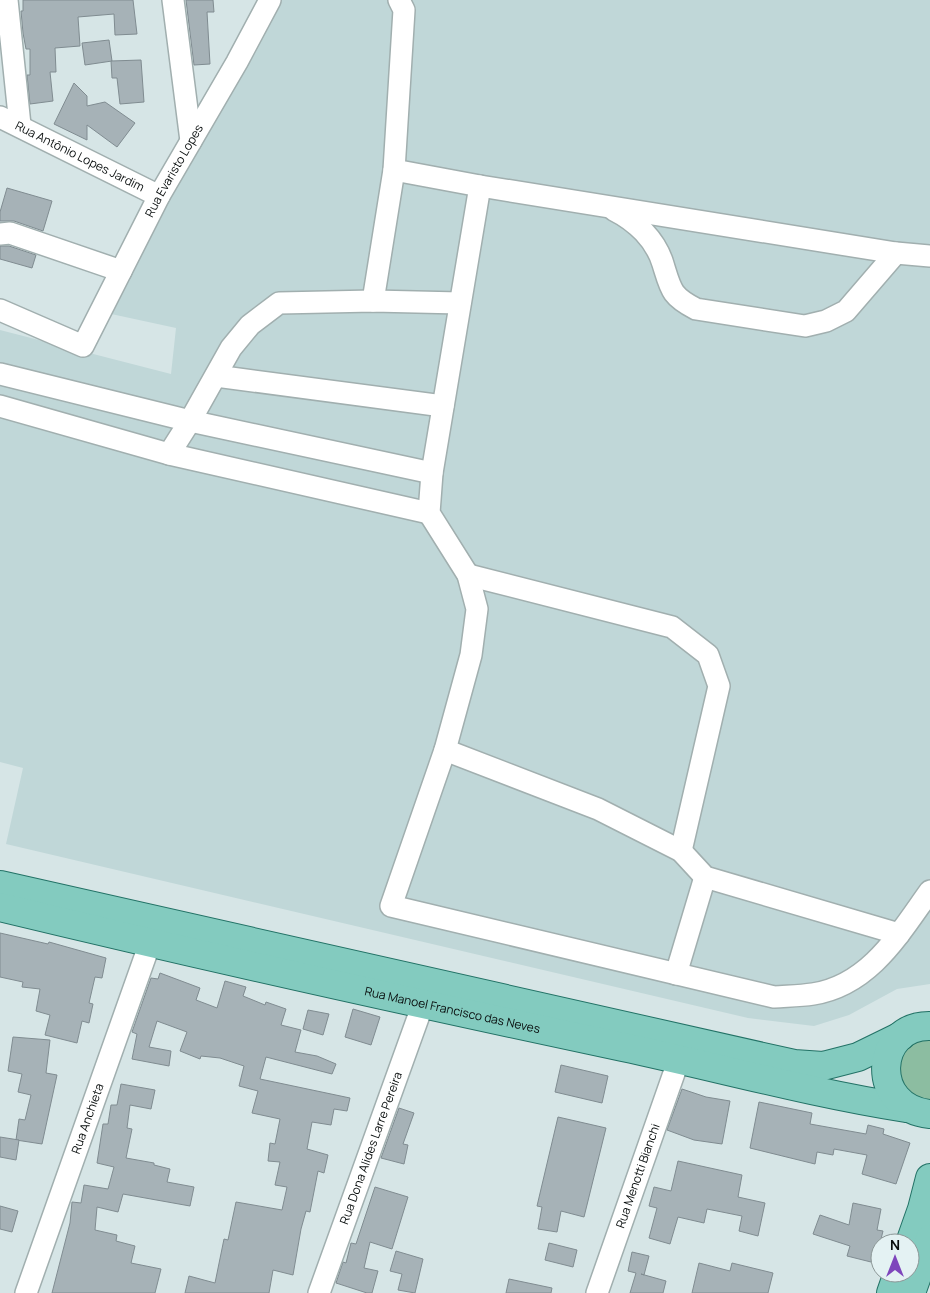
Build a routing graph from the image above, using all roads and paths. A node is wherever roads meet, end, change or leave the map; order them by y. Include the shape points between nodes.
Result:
1 (8, 0) edge
2 (173, 0) edge
3 (270, 0) edge
4 (404, 3) edge
5 (0, 117) edge
6 (20, 125) junction
7 (191, 141) junction
8 (394, 170) junction
9 (480, 186) junction
10 (159, 196) junction
11 (603, 205) junction
12 (0, 234) edge
13 (896, 253) junction
14 (930, 256) edge
15 (121, 271) junction
16 (373, 300) junction
17 (460, 303) junction
18 (0, 310) edge
19 (0, 374) edge
20 (216, 376) junction
21 (0, 406) edge
22 (443, 406) junction
23 (190, 422) junction
24 (169, 454) junction
25 (432, 474) junction
26 (429, 513) junction
27 (468, 575) junction
28 (445, 750) junction
29 (681, 851) junction
30 (705, 878) junction
31 (0, 885) edge
32 (930, 891) edge
33 (0, 907) edge
34 (899, 934) junction
35 (150, 943) junction
36 (676, 974) junction
37 (424, 1004) junction
38 (929, 1026) edge
39 (901, 1036) junction
40 (679, 1059) junction
41 (921, 1117) edge
42 (930, 1178) edge
43 (914, 1233) edge
44 (930, 1239) edge
45 (26, 1293) edge
46 (319, 1293) edge
47 (596, 1293) edge
48 (912, 1293) edge

1 - 6 street
2 - 7 street
3 - 7 street, Rua Evaristo Lopes
4 - 8 street
5 - 6 street, Rua Antônio Lopes Jardim
6 - 10 street, Rua Antônio Lopes Jardim
7 - 10 street, Rua Evaristo Lopes
8 - 9 street
8 - 16 street
9 - 11 street
9 - 17 street
10 - 15 street, Rua Evaristo Lopes
11 - 13 street
11 - 13 street via 629,218 650,238 673,292 696,309 805,326 826,322 846,311
12 - 15 street via 10,233
13 - 14 street
15 - 18 street, Rua Evaristo Lopes via 83,346
16 - 17 street
16 - 20 street via 279,303 250,325 231,348
17 - 22 street
19 - 23 street
20 - 22 street
20 - 23 street
21 - 24 street
22 - 25 street
23 - 24 street
23 - 25 street
24 - 26 street
25 - 26 street
26 - 27 street
27 - 28 street via 476,609 471,655
27 - 29 street via 672,627 708,656 719,686
28 - 29 street via 598,809
28 - 36 street via 391,906
29 - 30 street
30 - 34 street
30 - 36 street
31 - 39 main road, Rua Manoel Francisco das Neves via 794,1064 823,1066 858,1057
32 - 34 street
33 - 35 main road, Rua Manoel Francisco das Neves
34 - 36 street via 882,957 851,981 814,994 774,997
35 - 37 main road, Rua Manoel Francisco das Neves
35 - 45 street, Rua Anchieta
37 - 40 main road, Rua Manoel Francisco das Neves
37 - 46 street, Rua Dona Alides Larre Pereira
38 - 39 main road, Rua Manoel Francisco das Neves via 913,1029
39 - 41 main road via 886,1059 888,1086 895,1098
40 - 41 main road, Rua Manoel Francisco das Neves
40 - 47 street, Rua Menotti Bianchi
42 - 43 main road
44 - 48 main road

